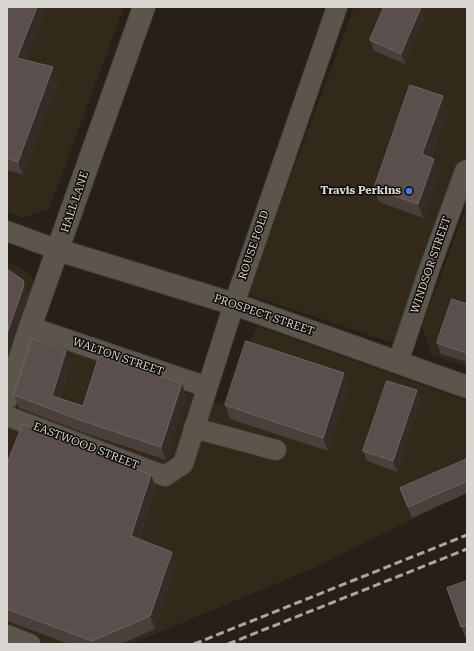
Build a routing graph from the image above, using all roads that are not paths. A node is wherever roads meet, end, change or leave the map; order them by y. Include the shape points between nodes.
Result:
1 (144, 7) edge
2 (337, 7) edge
3 (467, 170) edge
4 (7, 231) edge
5 (58, 250) junction
6 (234, 304) junction
7 (30, 327) junction
8 (398, 362) junction
9 (207, 387) junction
10 (467, 387) edge
11 (7, 398) edge
12 (7, 416) edge
13 (194, 428) junction
14 (276, 450) dead end
15 (165, 476) joint
16 (7, 635) edge
17 (30, 644) edge

1 - 5 street, HALL LANE
2 - 6 street, ROUSE FOLD
3 - 8 street, WINDSOR STREET via 448,216
4 - 5 street
5 - 6 street, PROSPECT STREET
5 - 7 street, HALL LANE
6 - 8 street, PROSPECT STREET
6 - 9 street, ROUSE FOLD
7 - 9 street, WALTON STREET
7 - 11 street, HALL LANE
8 - 10 street, PROSPECT STREET
9 - 13 street, ROUSE FOLD
12 - 15 street, EASTWOOD STREET
13 - 14 street
13 - 15 street, ROUSE FOLD via 183,464
16 - 17 street

